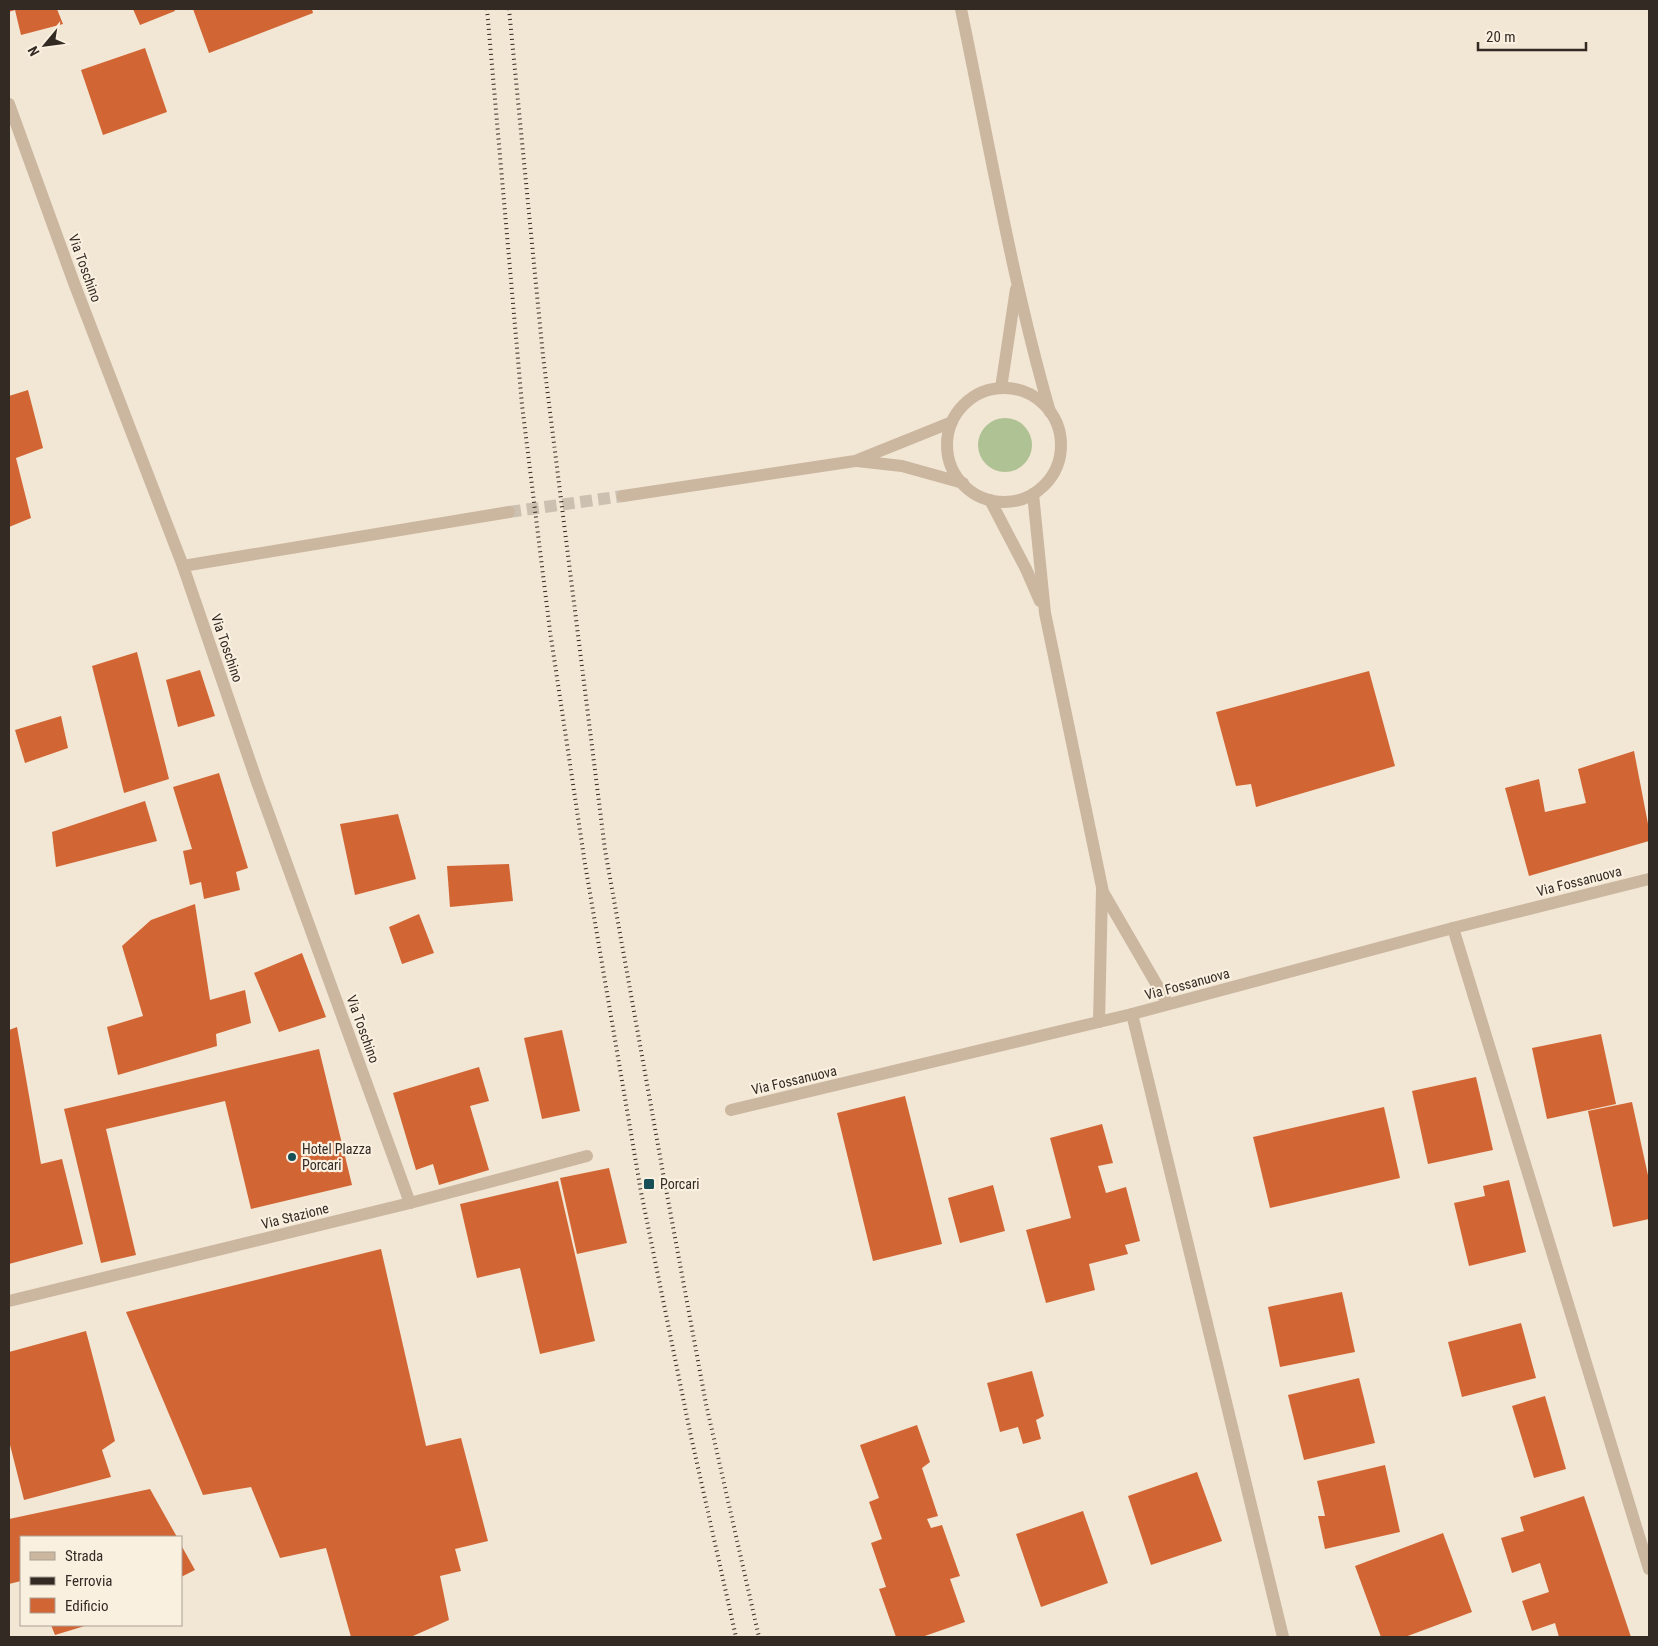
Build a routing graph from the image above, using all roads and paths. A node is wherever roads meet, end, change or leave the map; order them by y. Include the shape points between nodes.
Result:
1 (961, 9) edge
2 (9, 104) edge
3 (1017, 279) junction
4 (1002, 388) junction
5 (1050, 412) junction
6 (952, 422) junction
7 (855, 461) junction
8 (962, 483) junction
9 (1033, 494) junction
10 (623, 496) tunnel mouth
11 (990, 500) junction
12 (509, 512) tunnel mouth
13 (183, 566) junction
14 (1045, 613) junction
15 (1649, 879) edge
16 (1102, 888) junction
17 (1453, 928) junction
18 (1168, 1004) junction
19 (1132, 1014) junction
20 (1099, 1022) junction
21 (731, 1110) dead end
22 (587, 1156) dead end
23 (410, 1203) junction
24 (9, 1301) edge
25 (1649, 1569) edge
26 (1283, 1637) edge

1 - 3 street
2 - 13 street, Via Toschino
3 - 4 street
3 - 5 street
4 - 5 street via 1020,390 1037,398
4 - 6 street via 986,390 972,398 960,408
5 - 9 street via 1058,429 1061,447 1057,466 1048,482
6 - 7 street
6 - 8 street via 948,434 949,461
7 - 8 street via 902,466
7 - 10 street
8 - 11 street
9 - 11 street via 1020,500
9 - 14 street
11 - 14 street
12 - 13 street
13 - 23 street, Via Toschino via 257,782
14 - 16 street
15 - 17 street, Via Fossanuova
16 - 18 street
16 - 20 street
17 - 18 street, Via Fossanuova
17 - 25 street
18 - 19 street, Via Fossanuova
19 - 20 street, Via Fossanuova
19 - 26 street
20 - 21 street, Via Fossanuova
22 - 23 street, Via Stazione
23 - 24 street, Via Stazione

